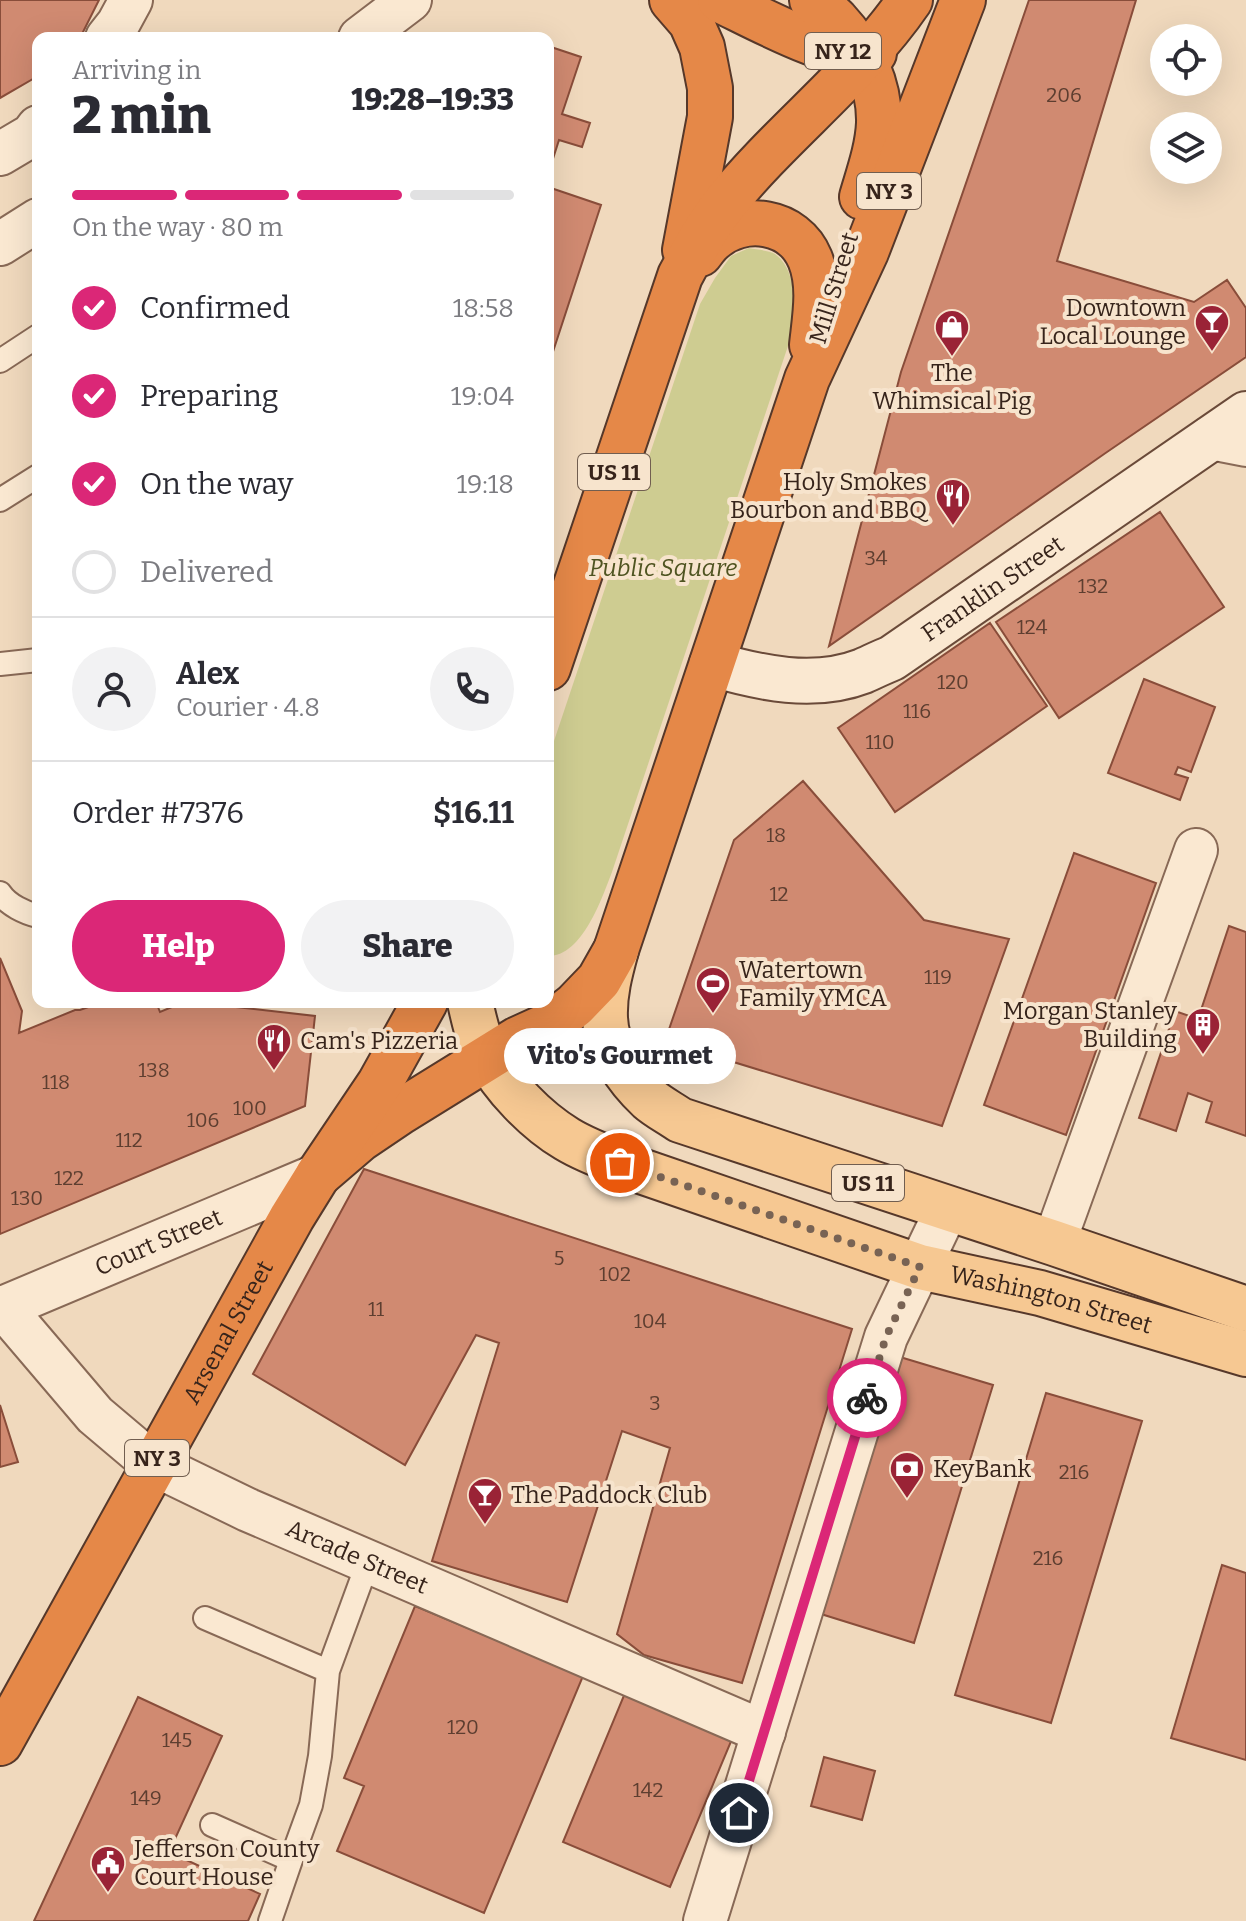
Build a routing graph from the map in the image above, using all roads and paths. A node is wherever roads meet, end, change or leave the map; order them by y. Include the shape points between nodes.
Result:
1 (131, 0) edge
2 (410, 0) edge
3 (672, 0) edge
4 (720, 0) edge
5 (812, 0) edge
6 (910, 0) edge
7 (961, 0) edge
8 (112, 32) edge
9 (368, 32) edge
10 (864, 56) junction
11 (32, 135) edge
12 (0, 154) edge
13 (32, 224) edge
14 (0, 244) edge
15 (680, 276) junction
16 (32, 340) edge
17 (0, 361) edge
18 (807, 379) junction
19 (1246, 414) edge
20 (1228, 442) edge
21 (32, 480) edge
22 (0, 500) edge
23 (554, 650) edge
24 (32, 661) edge
25 (0, 664) edge
26 (712, 664) junction
27 (1196, 850) dead end
28 (0, 893) edge
29 (32, 914) edge
30 (616, 950) junction
31 (554, 1000) edge
32 (422, 1008) edge
33 (471, 1008) edge
34 (550, 1008) edge
35 (612, 1050) junction
36 (488, 1057) junction
37 (318, 1175) junction
38 (947, 1209) junction
39 (1054, 1243) junction
40 (920, 1267) junction
41 (2, 1308) edge
42 (1246, 1309) edge
43 (1246, 1354) edge
44 (153, 1464) junction
45 (368, 1562) junction
46 (205, 1618) dead end
47 (328, 1671) junction
48 (3, 1730) edge
49 (764, 1732) junction
50 (212, 1825) dead end
51 (291, 1860) junction
52 (270, 1921) edge
53 (705, 1921) edge

1 - 8 street
2 - 9 street
3 - 15 highway, US 11 via 691,22 702,47 710,88 710,117
4 - 10 highway, NY 12 via 813,44
5 - 10 highway, Mill Street / US 11
6 - 10 highway
7 - 10 highway, NY 12 via 929,26
7 - 18 highway, NY 3 via 866,252
10 - 15 highway via 749,175 698,241
10 - 18 highway, Mill Street / US 11 via 879,122 874,155
11 - 12 street
13 - 14 street
15 - 18 highway via 713,238 733,228 757,222 798,239 816,283
15 - 23 highway, US 11
16 - 17 lane
18 - 26 highway, US 11
19 - 20 street, Franklin Street
20 - 26 street, Franklin Street via 892,658 860,672 824,680 785,680
21 - 22 lane
24 - 25 lane
26 - 30 highway, US 11
27 - 39 street
28 - 29 lane
30 - 31 highway via 602,968 582,984 559,991
30 - 35 main road, Washington Street / US 11 via 605,1020
32 - 37 highway, NY 3 via 380,1083
33 - 36 main road, Washington Street / US 11
34 - 35 main road, Washington Street
34 - 36 highway, NY 3 via 518,1039
35 - 38 main road, Washington Street / US 11 via 650,1101 680,1120
36 - 37 highway, NY 3 via 360,1139
36 - 40 main road, Washington Street / US 11 via 538,1117 599,1155
37 - 41 street, Court Street
37 - 44 highway, Arsenal Street / NY 3
38 - 39 main road, Washington Street / US 11
38 - 40 street
39 - 42 main road, Washington Street / US 11
40 - 43 main road, Washington Street / US 11 via 1040,1293
40 - 49 street via 886,1337
41 - 44 street, Arcade Street via 95,1415
44 - 45 street, Arcade Street
44 - 48 highway, Arsenal Street / NY 3
45 - 47 lane
45 - 49 street, Arcade Street
46 - 47 lane
47 - 51 lane via 311,1805
49 - 53 street
50 - 51 lane
51 - 52 lane

